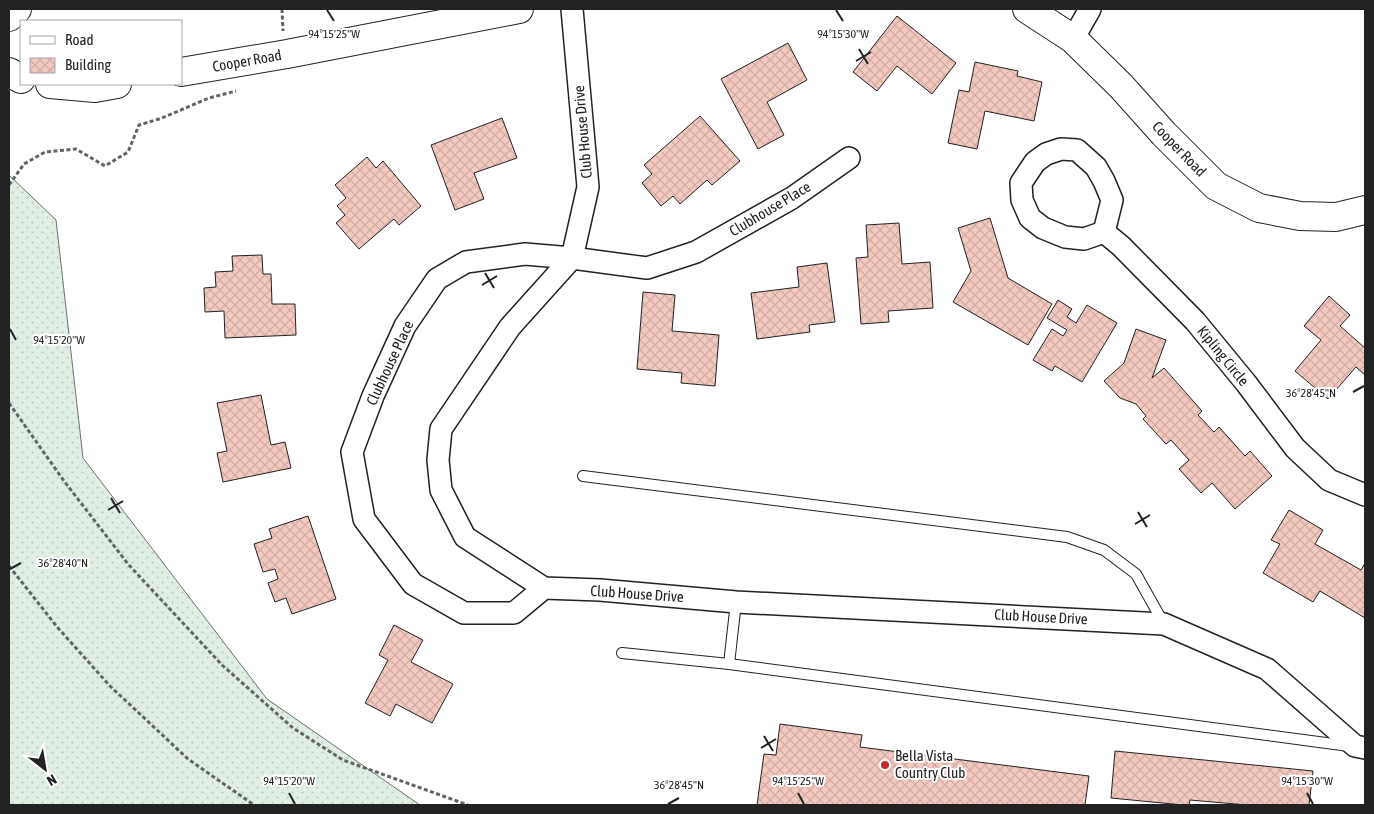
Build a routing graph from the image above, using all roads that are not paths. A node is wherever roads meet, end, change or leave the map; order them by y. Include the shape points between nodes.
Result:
1 (17, 9) edge
2 (518, 9) edge
3 (572, 9) edge
4 (1027, 9) edge
5 (1090, 9) edge
6 (9, 17) edge
7 (1073, 39) junction
8 (9, 72) edge
9 (182, 72) edge
10 (20, 78) edge
11 (61, 85) edge
12 (112, 85) edge
13 (849, 158) dead end
14 (1365, 210) edge
15 (1104, 232) junction
16 (572, 258) junction
17 (583, 476) dead end
18 (1365, 495) edge
19 (544, 588) junction
20 (736, 602) junction
21 (1164, 624) junction
22 (622, 653) dead end
23 (729, 664) junction
24 (1360, 747) edge

1 - 6 street
2 - 9 street, Cooper Road
3 - 16 street, Club House Drive via 588,187
4 - 7 street, Cooper Road
5 - 7 street
7 - 14 street, Cooper Road via 1216,186 1259,208 1300,216 1336,216
8 - 10 street
11 - 12 street via 95,88
13 - 16 street, Clubhouse Place via 792,198 696,252 647,268
15 - 15 street via 1084,239 1065,237 1043,228 1030,218 1022,200 1021,182 1035,162 1046,154 1069,149 1077,150 1096,166 1112,200
15 - 18 street, Kipling Circle via 1195,321 1296,448 1329,480
16 - 19 street, Club House Drive via 510,327 441,429 438,460 441,490 465,537
16 - 19 street, Clubhouse Place via 525,254 466,262 437,280 405,326 352,452 364,519 413,584 464,613 514,613
17 - 21 lane via 1066,537 1104,550 1136,574
19 - 20 street, Club House Drive
20 - 21 street, Club House Drive
20 - 23 lane
21 - 24 street, Club House Drive via 1267,669
22 - 23 lane
23 - 24 lane

